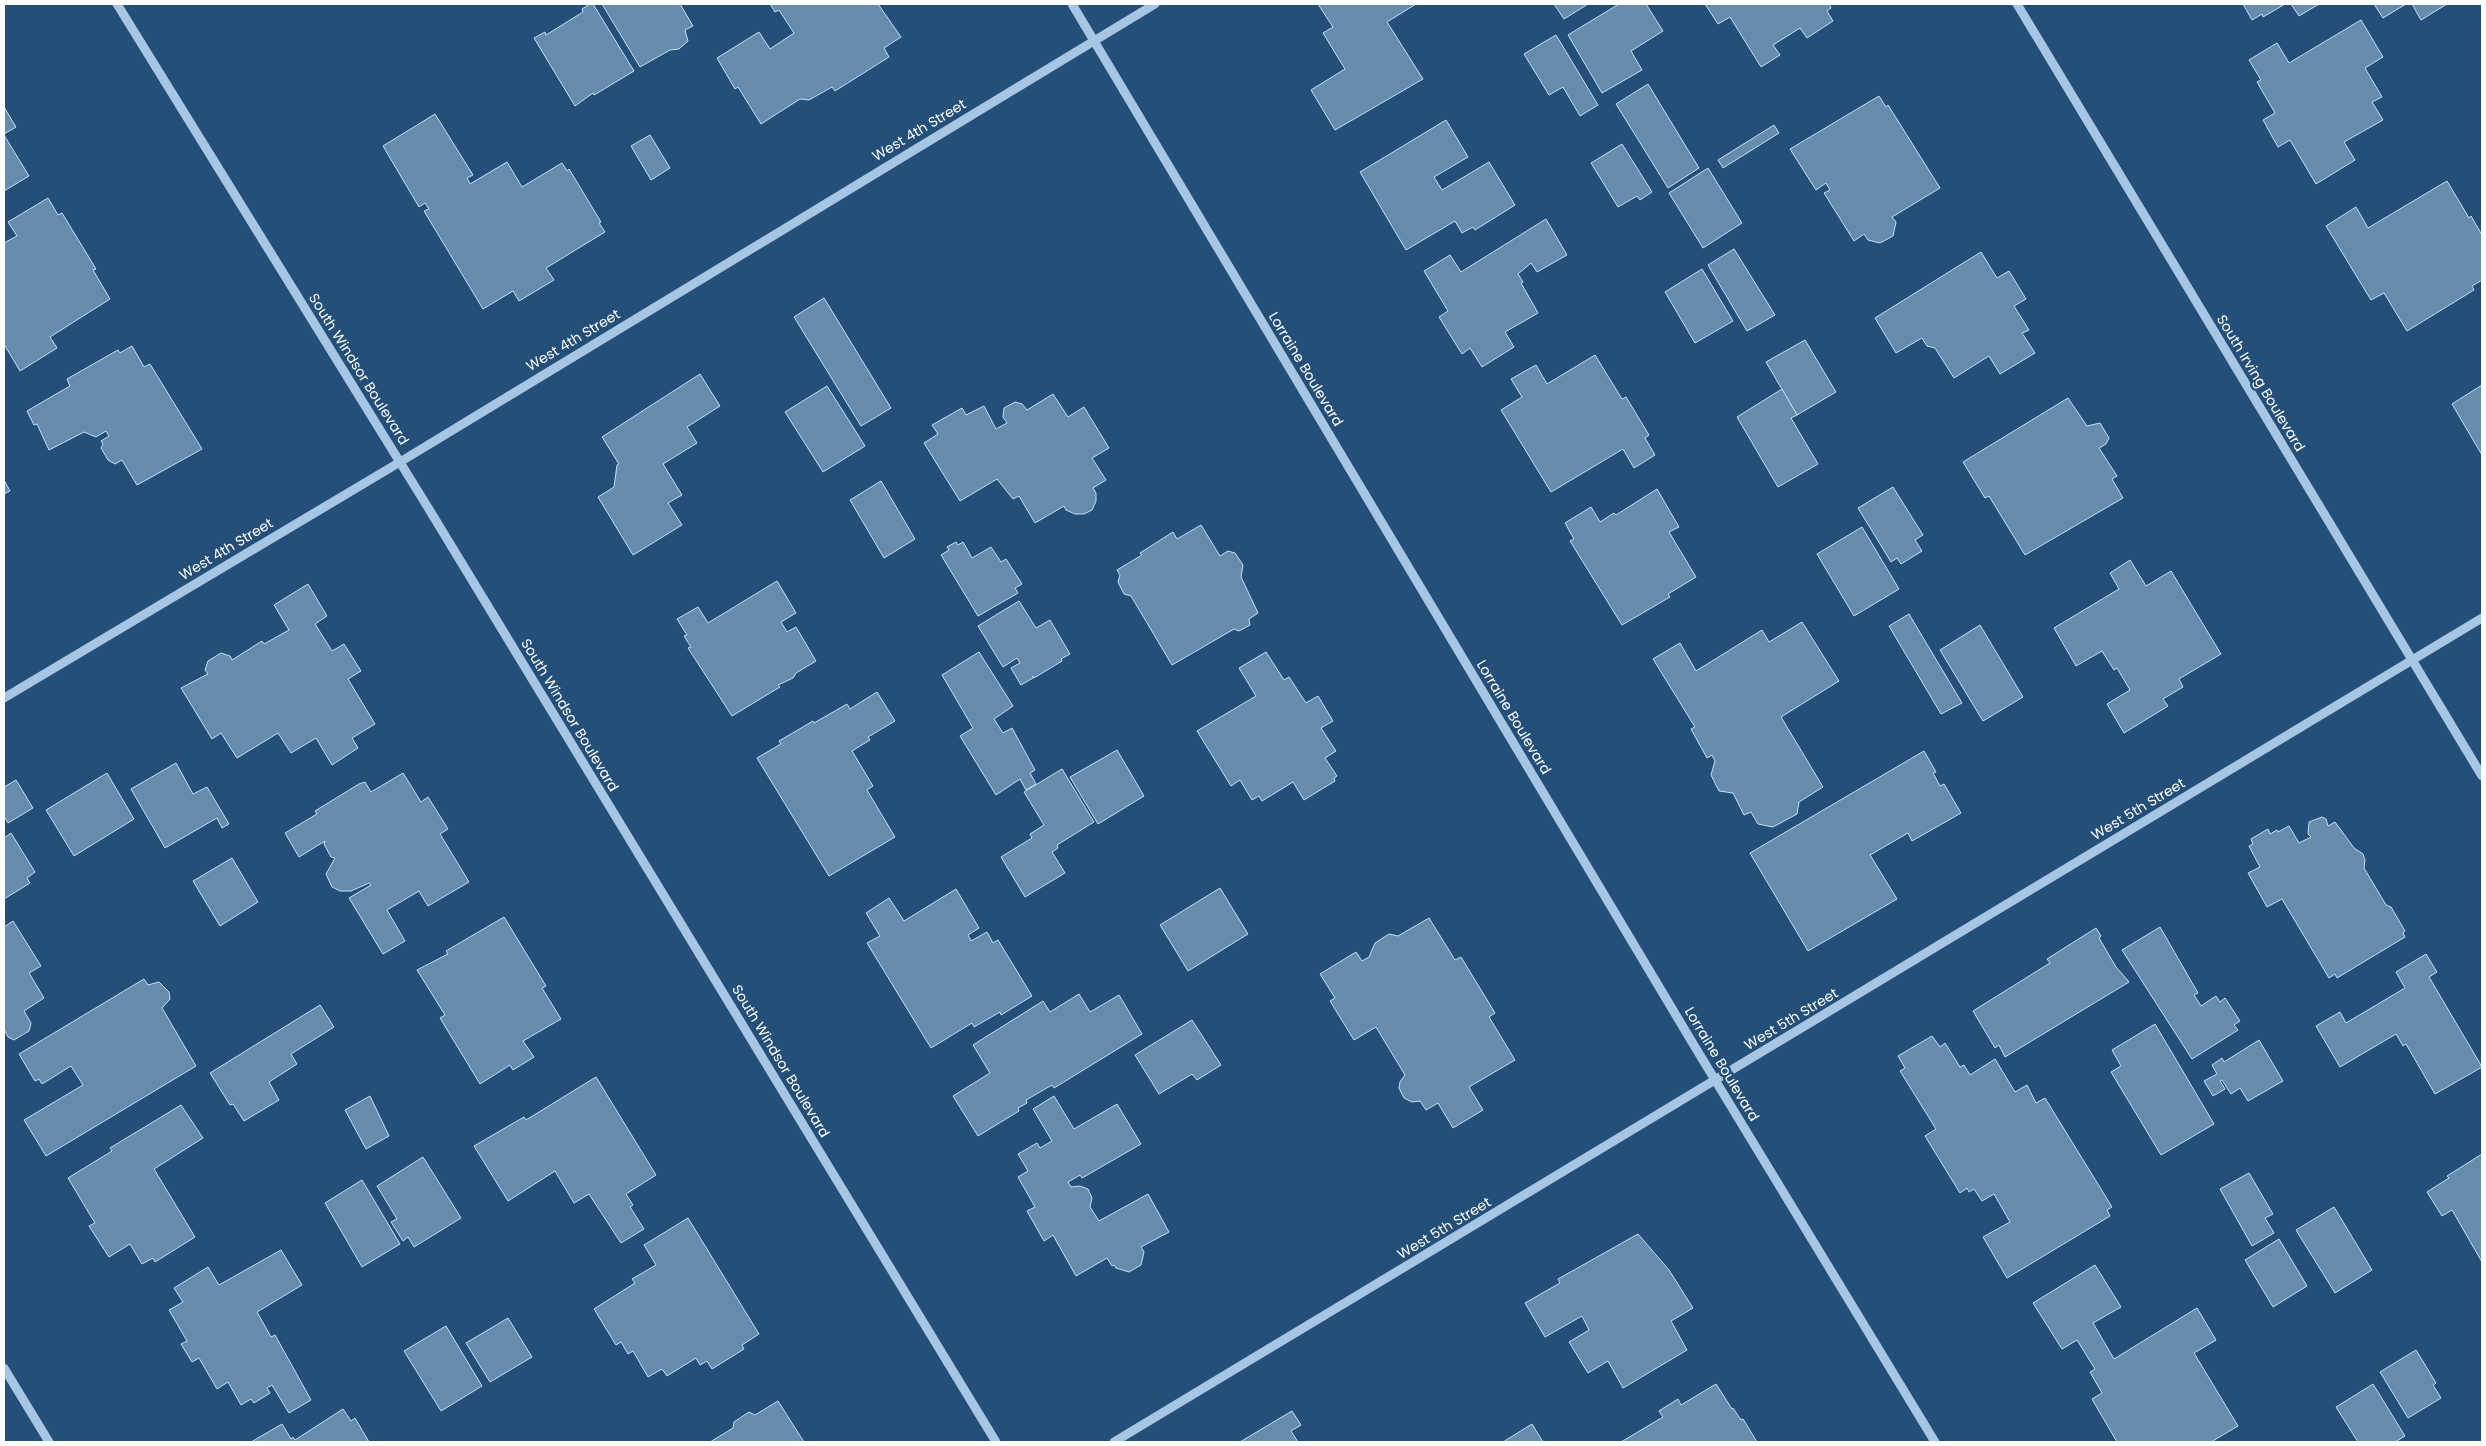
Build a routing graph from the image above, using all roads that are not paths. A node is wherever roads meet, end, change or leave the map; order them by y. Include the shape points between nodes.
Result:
1 (117, 4) edge
2 (1072, 4) edge
3 (1154, 4) edge
4 (2018, 4) edge
5 (1094, 40) junction
6 (400, 462) junction
7 (2482, 618) edge
8 (2411, 659) junction
9 (4, 698) edge
10 (2482, 776) edge
11 (1716, 1081) junction
12 (4, 1368) edge
13 (49, 1442) edge
14 (996, 1442) edge
15 (1114, 1442) edge
16 (1935, 1442) edge

1 - 6 street, South Windsor Boulevard
2 - 5 street, Lorraine Boulevard
3 - 5 street, West 4th Street
4 - 8 street, South Irving Boulevard
5 - 6 street, West 4th Street
5 - 11 street, Lorraine Boulevard
6 - 9 street, West 4th Street
6 - 14 street, South Windsor Boulevard
7 - 8 street, West 5th Street
8 - 10 street, South Irving Boulevard
8 - 11 street, West 5th Street
11 - 15 street, West 5th Street
11 - 16 street, Lorraine Boulevard
12 - 13 street

